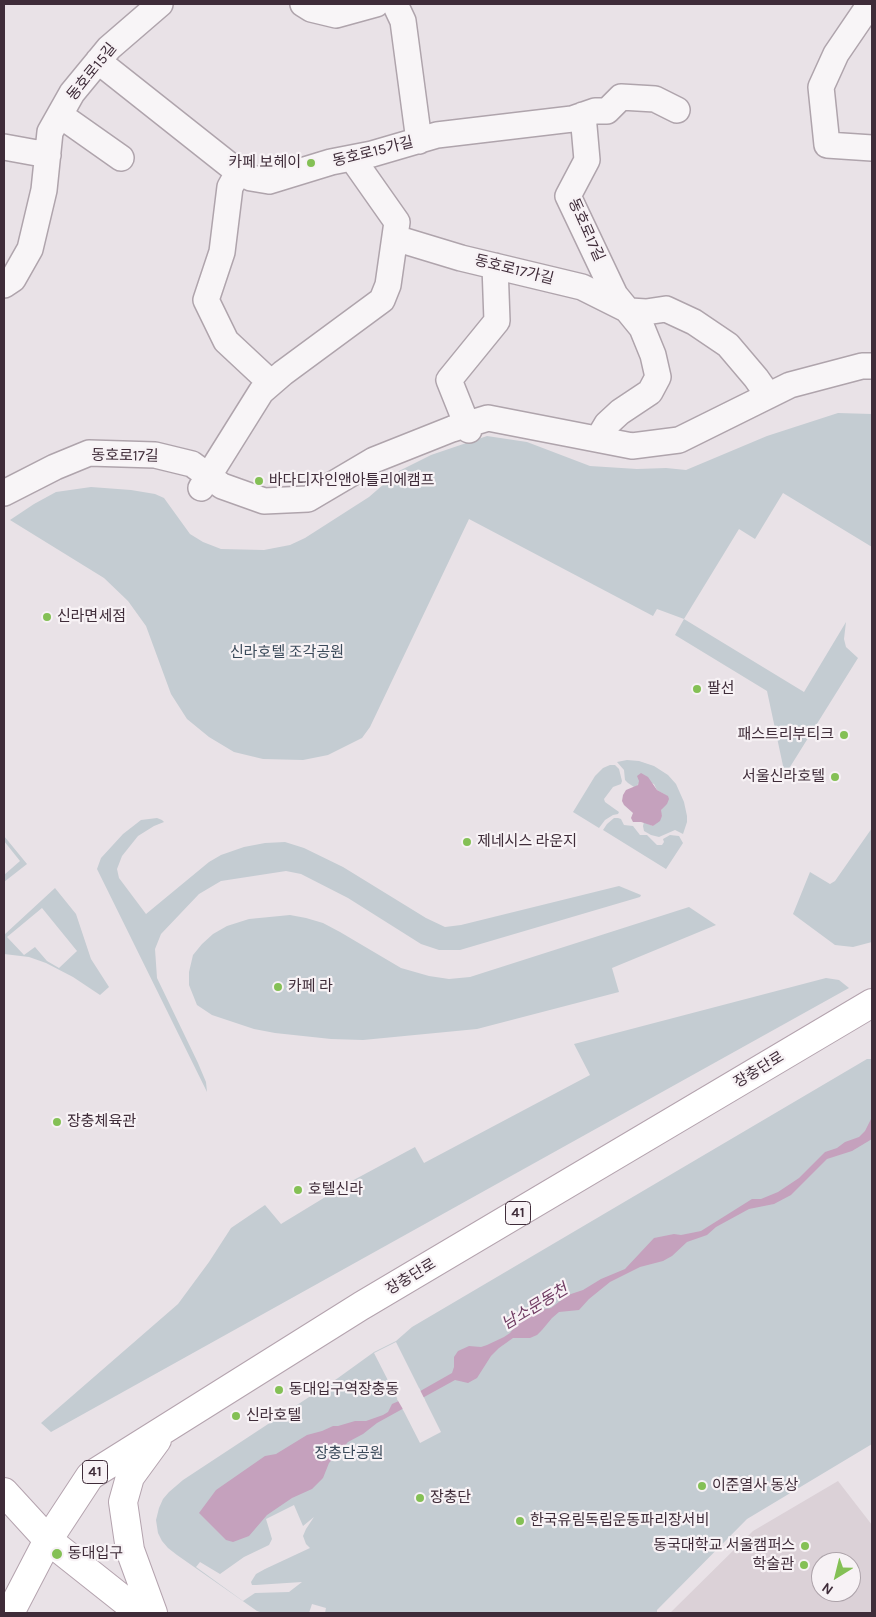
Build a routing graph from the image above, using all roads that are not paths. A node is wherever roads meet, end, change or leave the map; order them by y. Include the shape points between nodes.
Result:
1 (160, 4) edge
2 (303, 4) edge
3 (376, 4) edge
4 (395, 4) edge
5 (870, 4) edge
6 (98, 61) junction
7 (678, 110) dead end
8 (60, 115) junction
9 (584, 115) junction
10 (419, 141) junction
11 (4, 147) edge
12 (872, 148) edge
13 (48, 155) junction
14 (121, 158) dead end
15 (352, 158) junction
16 (239, 171) junction
17 (395, 238) junction
18 (495, 266) junction
19 (4, 285) edge
20 (630, 311) junction
21 (872, 366) edge
22 (271, 383) junction
23 (768, 395) junction
24 (468, 428) junction
25 (598, 439) junction
26 (205, 482) junction
27 (4, 493) edge
28 (872, 1003) edge
29 (166, 1428) junction
30 (4, 1492) edge
31 (48, 1540) junction
32 (10, 1613) edge
33 (140, 1613) edge
34 (153, 1613) edge

1 - 6 street, 동호로15길
2 - 3 street via 311,10 336,15
4 - 10 street via 402,21
5 - 12 street via 836,54 821,87 827,145
6 - 8 street, 동호로15길 via 72,93
6 - 16 street, 동호로15가길
7 - 9 street, 동호로15가길 via 655,99 621,97 607,112 594,111
8 - 13 street, 동호로15길 via 50,132
8 - 14 street
9 - 10 street, 동호로15가길 via 437,135
9 - 20 street, 동호로17길 via 587,160 568,196 616,295
10 - 15 street, 동호로15가길
11 - 13 street
13 - 19 street, 동호로15길 via 44,190 30,249 13,278
15 - 16 street, 동호로15가길 via 269,181 251,178
15 - 17 street via 397,222
16 - 22 street via 230,187 222,252 206,300 226,341
17 - 18 street, 동호로17가길
17 - 22 street via 388,285 382,300
18 - 20 street, 동호로17가길 via 582,287
18 - 24 street via 497,321 449,380
20 - 23 street via 666,309 694,322 728,345
20 - 25 street, 동호로17길 via 642,328 658,377 650,392 620,412
21 - 23 street, 동호로17길 via 790,385
22 - 26 street via 261,392
23 - 25 street, 동호로17길 via 678,440 632,446
24 - 25 street, 동호로17길 via 488,418
24 - 26 street, 동호로17길 via 374,460 308,499 264,500
26 - 27 street, 동호로17길 via 192,464 155,455 89,453
28 - 29 main road, 장충단로 / 41 via 369,1301
29 - 31 main road, 장충단로 / 41 via 90,1476
29 - 34 main road via 130,1477 123,1502 130,1550
30 - 31 main road
31 - 32 main road, 장충단로
31 - 33 main road

